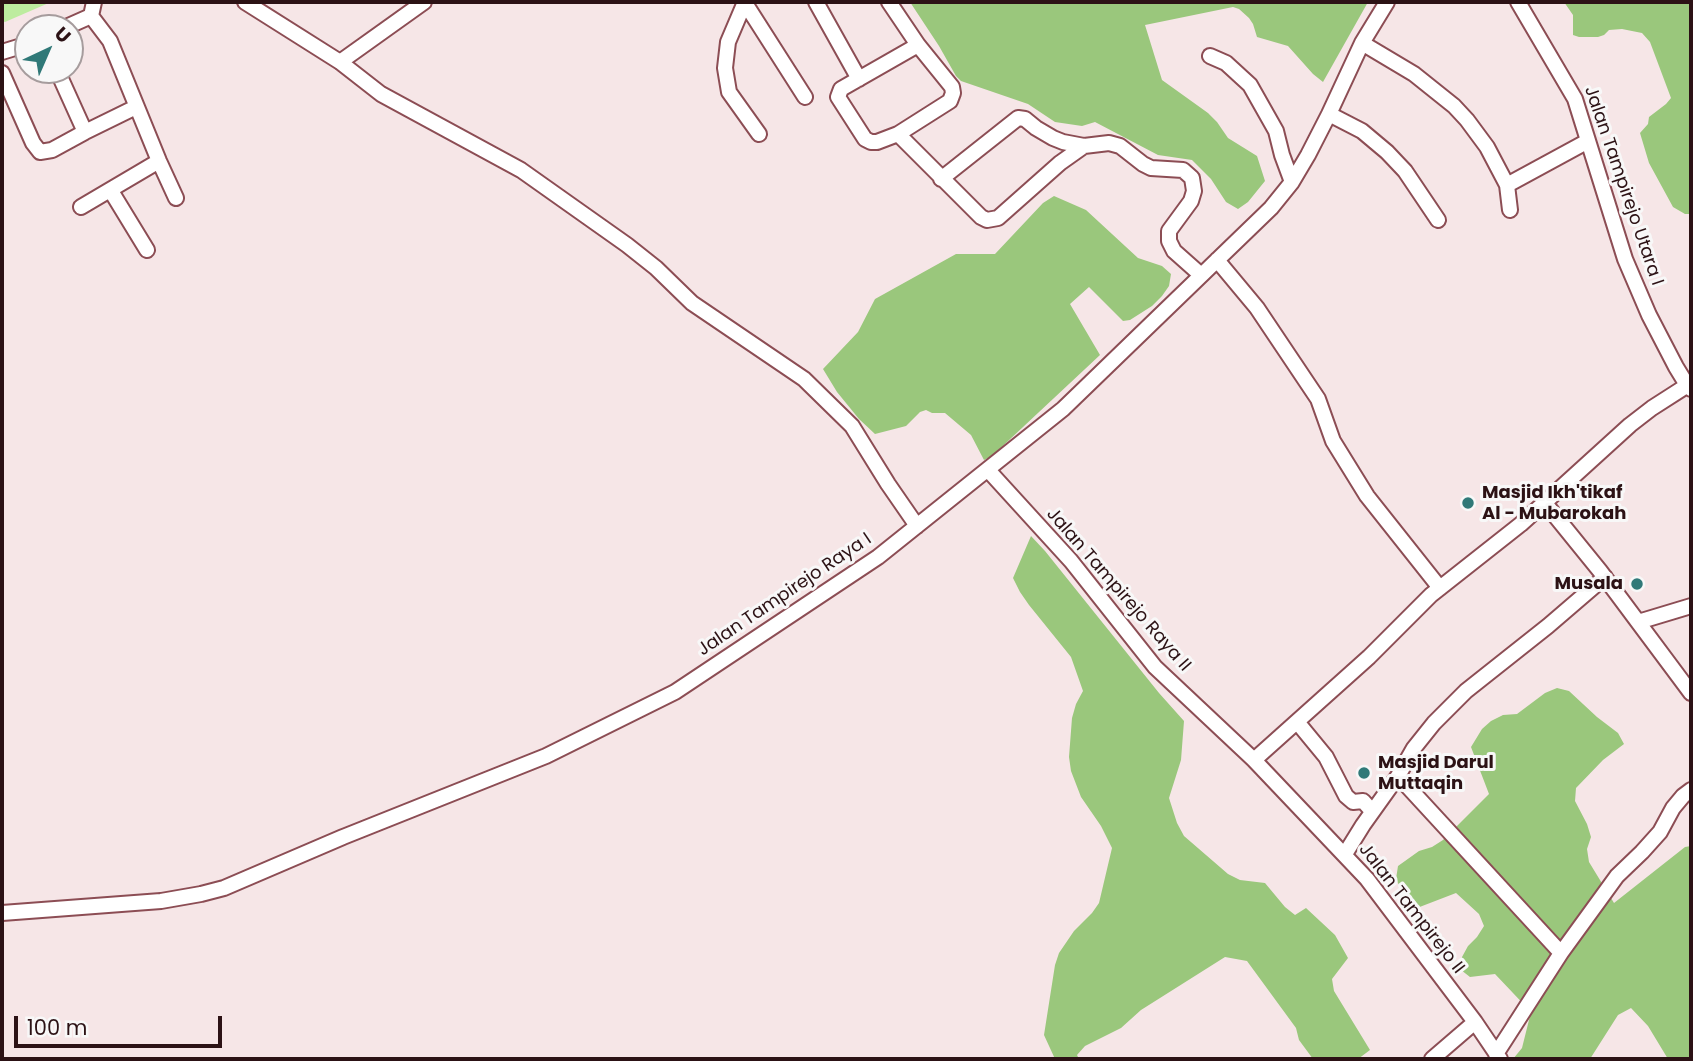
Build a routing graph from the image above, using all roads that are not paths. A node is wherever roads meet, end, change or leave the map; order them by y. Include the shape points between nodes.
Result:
1 (245, 2) edge
2 (424, 2) edge
3 (816, 2) edge
4 (889, 2) edge
5 (1387, 2) edge
6 (1518, 2) edge
7 (745, 3) edge
8 (92, 9) edge
9 (1362, 43) junction
10 (918, 45) junction
11 (1210, 56) dead end
12 (340, 62) junction
13 (2, 73) edge
14 (859, 79) junction
15 (63, 84) edge
16 (805, 97) dead end
17 (136, 107) junction
18 (1329, 114) junction
19 (85, 132) junction
20 (759, 134) dead end
21 (898, 134) junction
22 (1588, 141) junction
23 (1084, 145) junction
24 (159, 162) junction
25 (941, 179) junction
26 (1292, 182) junction
27 (1507, 185) junction
28 (111, 191) junction
29 (176, 198) dead end
30 (81, 207) dead end
31 (1510, 210) dead end
32 (1438, 220) dead end
33 (146, 250) dead end
34 (1217, 260) junction
35 (1200, 275) junction
36 (1690, 385) edge
37 (988, 470) junction
38 (1544, 502) junction
39 (917, 526) junction
40 (1605, 577) junction
41 (1440, 588) junction
42 (1691, 606) edge
43 (1638, 622) junction
44 (1691, 693) edge
45 (1297, 723) junction
46 (1254, 760) junction
47 (1398, 776) junction
48 (1691, 790) edge
49 (1372, 811) junction
50 (1345, 854) junction
51 (2, 913) edge
52 (1561, 953) junction
53 (1475, 1022) junction
54 (1498, 1057) edge
55 (1432, 1059) edge

1 - 12 street
2 - 12 street
3 - 14 street
4 - 10 street
5 - 9 street, Jalan Tampirejo Raya I
6 - 22 street, Jalan Tampirejo Utara I via 1575,99
7 - 16 street
7 - 20 street via 728,42 725,68 729,92
8 - 17 street
9 - 18 street, Jalan Tampirejo Raya I
9 - 27 street via 1414,74 1454,106 1487,147
10 - 14 street
10 - 21 street via 952,87 952,97
11 - 26 street via 1226,63 1250,85 1276,131
12 - 39 street via 381,94 521,170 627,245 692,303 804,379 852,426
13 - 19 street via 37,151 52,150
14 - 21 street via 841,89 838,97 865,139 877,142
15 - 19 street
17 - 19 street
17 - 24 street
18 - 26 street, Jalan Tampirejo Raya I
18 - 32 street via 1362,131 1387,152
21 - 25 street
22 - 27 street
22 - 36 street, Jalan Tampirejo Utara I via 1625,259 1649,315
23 - 25 street via 1052,138 1018,118
23 - 25 street via 993,220 981,217
23 - 35 street via 1120,146 1151,168 1183,170 1192,178 1191,201 1169,231 1169,241
24 - 28 street
24 - 29 street
26 - 34 street, Jalan Tampirejo Raya I
27 - 31 street
28 - 30 street
28 - 33 street
34 - 35 street, Jalan Tampirejo Raya I
34 - 41 street via 1257,308 1318,398 1334,441 1367,496
35 - 37 street, Jalan Tampirejo Raya I via 1063,410
36 - 38 street via 1630,425
37 - 39 street, Jalan Tampirejo Raya I
37 - 46 street, Jalan Tampirejo Raya II via 1071,561 1155,667
38 - 40 street
38 - 41 street
39 - 51 street, Jalan Tampirejo Raya I via 675,692 546,756 224,888 161,901
40 - 43 street
40 - 47 street via 1466,691 1414,748
41 - 45 street
42 - 43 street
43 - 44 street
45 - 46 street
45 - 49 street via 1326,757 1346,796 1353,802 1363,801
46 - 50 street, Jalan Tampirejo II
47 - 49 street
47 - 52 street
48 - 52 street
49 - 50 street
50 - 53 street, Jalan Tampirejo II
52 - 54 street
53 - 54 street, Jalan Tampirejo II
53 - 55 street

